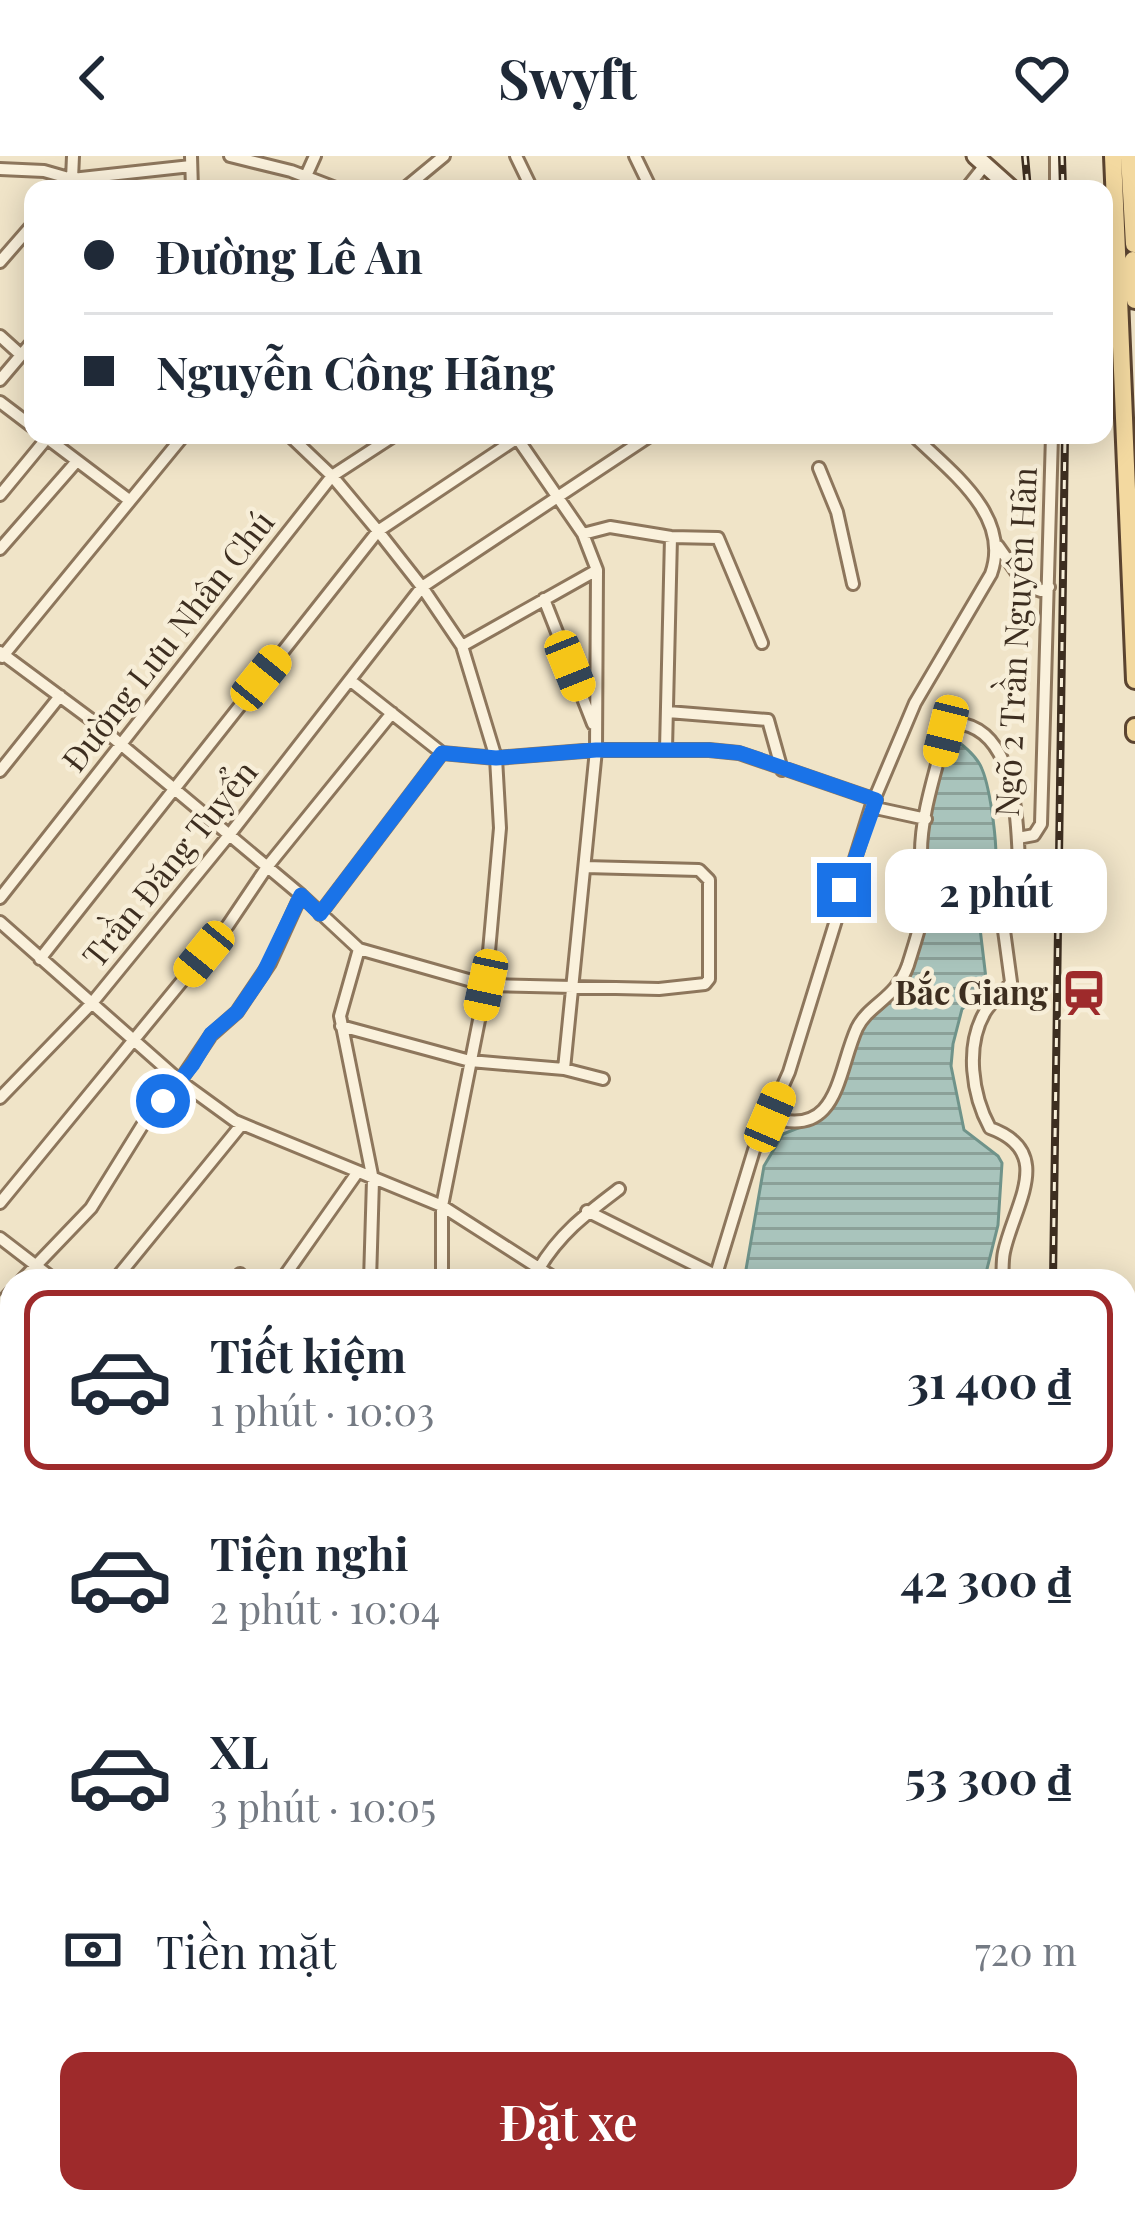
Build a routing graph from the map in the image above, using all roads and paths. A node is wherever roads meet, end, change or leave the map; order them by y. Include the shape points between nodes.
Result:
1 (230, 156) edge
2 (315, 156) edge
3 (444, 156) edge
4 (1113, 156) edge
5 (1129, 156) edge
6 (191, 161) edge
7 (0, 169) edge
8 (306, 176) junction
9 (60, 180) edge
10 (89, 180) edge
11 (316, 180) edge
12 (415, 180) edge
13 (24, 234) edge
14 (1124, 252) edge
15 (0, 262) edge
16 (1135, 300) edge
17 (0, 337) edge
18 (24, 352) edge
19 (21, 355) junction
20 (0, 380) edge
21 (0, 403) edge
22 (24, 421) edge
23 (39, 444) edge
24 (56, 444) edge
25 (176, 444) edge
26 (298, 444) edge
27 (381, 444) edge
28 (506, 444) edge
29 (523, 444) edge
30 (638, 444) edge
31 (921, 444) edge
32 (1052, 444) edge
33 (77, 460) junction
34 (819, 468) dead end
35 (332, 476) junction
36 (0, 495) edge
37 (557, 498) junction
38 (129, 500) junction
39 (378, 531) junction
40 (583, 534) junction
41 (671, 537) junction
42 (996, 543) junction
43 (0, 549) edge
44 (598, 570) junction
45 (853, 584) dead end
46 (422, 587) junction
47 (1049, 587) junction
48 (544, 599) junction
49 (762, 643) dead end
50 (461, 646) junction
51 (1, 656) edge
52 (1135, 680) edge
53 (351, 681) junction
54 (60, 696) junction
55 (668, 712) junction
56 (392, 713) junction
57 (596, 733) junction
58 (122, 745) junction
59 (666, 749) junction
60 (596, 750) junction
61 (442, 753) junction
62 (496, 758) junction
63 (782, 770) junction
64 (0, 771) edge
65 (173, 788) junction
66 (874, 804) junction
67 (926, 819) junction
68 (230, 835) junction
69 (1018, 838) junction
70 (267, 867) junction
71 (585, 867) junction
72 (301, 895) junction
73 (0, 898) edge
74 (320, 914) junction
75 (0, 922) edge
76 (359, 950) junction
77 (40, 959) junction
78 (486, 985) junction
79 (573, 986) junction
80 (92, 1003) junction
81 (341, 1026) junction
82 (135, 1041) junction
83 (470, 1060) junction
84 (564, 1069) junction
85 (603, 1079) dead end
86 (180, 1081) junction
87 (0, 1098) edge
88 (770, 1117) junction
89 (242, 1124) junction
90 (356, 1173) junction
91 (374, 1180) junction
92 (619, 1189) dead end
93 (0, 1203) edge
94 (442, 1206) junction
95 (587, 1211) junction
96 (0, 1238) edge
97 (34, 1267) junction
98 (37, 1269) edge
99 (124, 1269) edge
100 (289, 1269) edge
101 (370, 1269) edge
102 (442, 1269) edge
103 (536, 1269) edge
104 (539, 1269) edge
105 (699, 1269) edge
106 (719, 1269) edge
107 (1003, 1269) edge

1 - 8 street
2 - 8 street
3 - 12 street
4 - 14 main road
5 - 14 main road
6 - 10 street
7 - 9 street
8 - 11 street
13 - 15 street
14 - 16 main road
14 - 52 main road
17 - 19 street
18 - 19 street
19 - 20 street
21 - 22 street
23 - 36 street
24 - 33 street
25 - 38 street
26 - 35 street
27 - 35 street, Đường Lưu Nhân Chú
28 - 39 street
29 - 37 street
30 - 37 street, Trần Đăng Tuyển
31 - 42 street via 987,514
32 - 47 street, Ngõ 2 Trần Nguyên Hãn
33 - 38 street
33 - 43 street
34 - 45 street
35 - 39 street
35 - 58 street, Đường Lưu Nhân Chú
37 - 40 street
37 - 46 street, Trần Đăng Tuyển
38 - 51 street
39 - 46 street
39 - 65 street
40 - 41 street via 610,527
40 - 44 street
41 - 49 street via 718,538
41 - 55 street
42 - 47 street via 1026,586
42 - 66 street via 991,574 915,703
44 - 48 street
44 - 57 street
46 - 50 street
46 - 53 street, Trần Đăng Tuyển
47 - 69 street, Ngõ 2 Trần Nguyên Hãn via 1041,824
48 - 50 street
48 - 57 street
50 - 62 street
51 - 54 street
53 - 56 street
53 - 68 street, Trần Đăng Tuyển
54 - 58 street
54 - 64 street
55 - 59 street
55 - 63 street via 768,720
56 - 61 street
56 - 70 street
57 - 60 street
58 - 65 street
58 - 73 street, Đường Lưu Nhân Chú
59 - 60 street
59 - 63 street via 740,753
60 - 62 street
60 - 71 street
61 - 62 street
61 - 74 street
62 - 78 street via 500,828
63 - 66 street
65 - 68 street
65 - 77 street
66 - 67 street
66 - 88 street
67 - 69 street via 946,731 970,724 985,733 1006,769
67 - 88 street via 926,886 907,968 892,995 859,1024 825,1110 795,1123
68 - 70 street
68 - 80 street, Trần Đăng Tuyển
69 - 107 street via 1017,878 1000,901 1011,982 981,1020 972,1059 980,1110 990,1128 1022,1146 1026,1166
70 - 72 street
70 - 82 street
71 - 79 street
71 - 79 street via 704,874 709,979 695,988
72 - 74 street
72 - 86 street via 263,974
74 - 76 street
75 - 77 street
76 - 78 street
76 - 81 street
77 - 80 street
78 - 79 street
78 - 83 street
79 - 84 street
80 - 82 street
80 - 87 street, Trần Đăng Tuyển
81 - 83 street
81 - 91 street
82 - 86 street
82 - 93 street
83 - 84 street
83 - 94 street
84 - 85 street
86 - 89 street
86 - 97 street via 136,1134 102,1194
88 - 106 street
89 - 90 street
89 - 99 street
90 - 91 street
90 - 100 street
91 - 94 street
91 - 101 street
92 - 95 street
94 - 102 street
94 - 103 street
95 - 104 street
95 - 105 street
96 - 97 street
97 - 98 street

